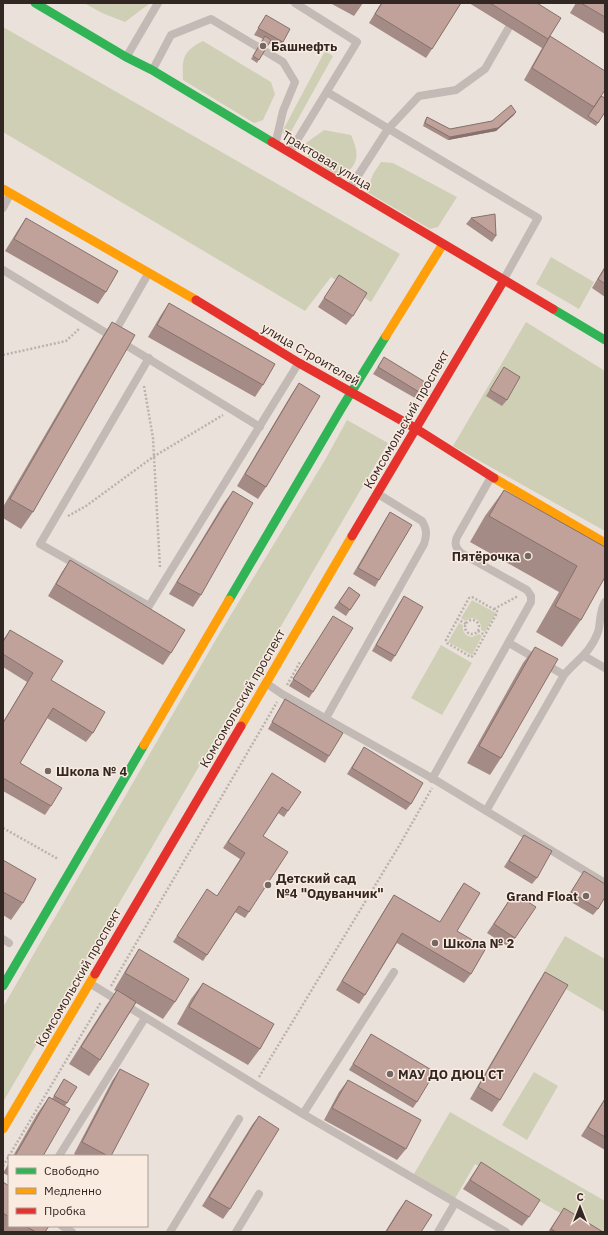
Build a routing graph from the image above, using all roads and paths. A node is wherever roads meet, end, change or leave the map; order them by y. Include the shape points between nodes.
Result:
1 (35, 3) edge
2 (158, 3) edge
3 (295, 3) edge
4 (523, 3) edge
5 (126, 57) junction
6 (152, 70) junction
7 (327, 92) junction
8 (388, 129) junction
9 (275, 144) junction
10 (290, 153) junction
11 (350, 188) junction
12 (7, 191) edge
13 (3, 208) edge
14 (443, 244) junction
15 (3, 270) edge
16 (148, 274) junction
17 (504, 280) junction
18 (89, 321) junction
19 (112, 336) junction
20 (605, 340) edge
21 (3, 355) edge
22 (149, 358) junction
23 (298, 363) junction
24 (141, 372) junction
25 (351, 393) junction
26 (232, 409) junction
27 (260, 427) junction
28 (415, 428) junction
29 (153, 457) junction
30 (491, 476) junction
31 (377, 494) junction
32 (50, 526) junction
33 (605, 543) edge
34 (162, 584) junction
35 (528, 591) junction
36 (605, 602) edge
37 (494, 610) junction
38 (457, 619) junction
39 (466, 624) junction
40 (478, 631) junction
41 (485, 635) junction
42 (509, 643) junction
43 (584, 656) junction
44 (605, 668) edge
45 (564, 675) junction
46 (266, 682) junction
47 (326, 718) junction
48 (434, 780) junction
49 (486, 811) junction
50 (3, 828) edge
51 (59, 860) dead end
52 (605, 883) edge
53 (394, 972) dead end
54 (90, 984) junction
55 (3, 986) edge
56 (145, 1018) junction
57 (255, 1085) junction
58 (303, 1114) junction
59 (239, 1118) dead end
60 (3, 1129) edge
61 (60, 1155) edge
62 (259, 1194) dead end
63 (455, 1203) junction
64 (170, 1232) edge
65 (236, 1232) edge
66 (438, 1232) edge
67 (506, 1232) edge

1 - 5 main road, Трактовая улица
2 - 5 lane
3 - 7 lane via 357,42
4 - 8 lane via 485,69 456,90 419,96
5 - 6 main road, Трактовая улица
6 - 9 main road, Трактовая улица
6 - 9 lane via 171,35 211,19 283,62 296,82 283,111
7 - 8 lane
7 - 10 lane
8 - 11 lane
8 - 17 lane via 538,218
9 - 10 main road, Трактовая улица
10 - 11 main road, Трактовая улица
11 - 14 main road, Трактовая улица
12 - 13 lane
12 - 16 main road, улица Строителей
14 - 17 main road, Трактовая улица
14 - 25 main road
15 - 18 lane
16 - 19 lane
16 - 23 main road, улица Строителей
17 - 20 main road, Трактовая улица
17 - 28 main road, Комсомольский проспект
18 - 19 lane
18 - 21 path via 66,341
19 - 22 lane
22 - 24 lane
22 - 26 lane
23 - 25 main road, улица Строителей
23 - 27 lane
24 - 29 path via 153,438
24 - 32 lane
25 - 28 main road, улица Строителей
25 - 55 main road
26 - 27 lane
26 - 29 path
27 - 34 lane
28 - 30 main road, улица Строителей
28 - 31 main road, Комсомольский проспект
29 - 32 path via 86,506
29 - 34 path
30 - 33 main road, улица Строителей
30 - 35 lane via 456,537 455,544 461,553
31 - 46 main road, Комсомольский проспект
31 - 47 lane via 422,520 426,537
32 - 34 lane via 40,544 149,606
35 - 37 path
35 - 42 lane via 531,604
36 - 43 lane via 596,636
37 - 38 path via 470,598
37 - 41 path via 497,614
38 - 39 path
38 - 41 path via 446,639 447,643 471,657
39 - 40 path via 465,629 468,633 474,634
39 - 40 path via 475,620 479,625
40 - 41 path
42 - 45 lane
42 - 48 lane
43 - 44 lane
43 - 45 lane
45 - 49 lane
46 - 47 lane via 282,694
46 - 54 main road, Комсомольский проспект
47 - 48 lane
48 - 49 lane
48 - 57 path via 399,846
49 - 52 lane
50 - 51 path
53 - 58 lane
54 - 56 lane
54 - 60 main road, Комсомольский проспект
56 - 57 lane
56 - 61 lane
57 - 58 lane
58 - 63 lane
59 - 64 lane
62 - 65 lane
63 - 66 lane
63 - 67 lane

